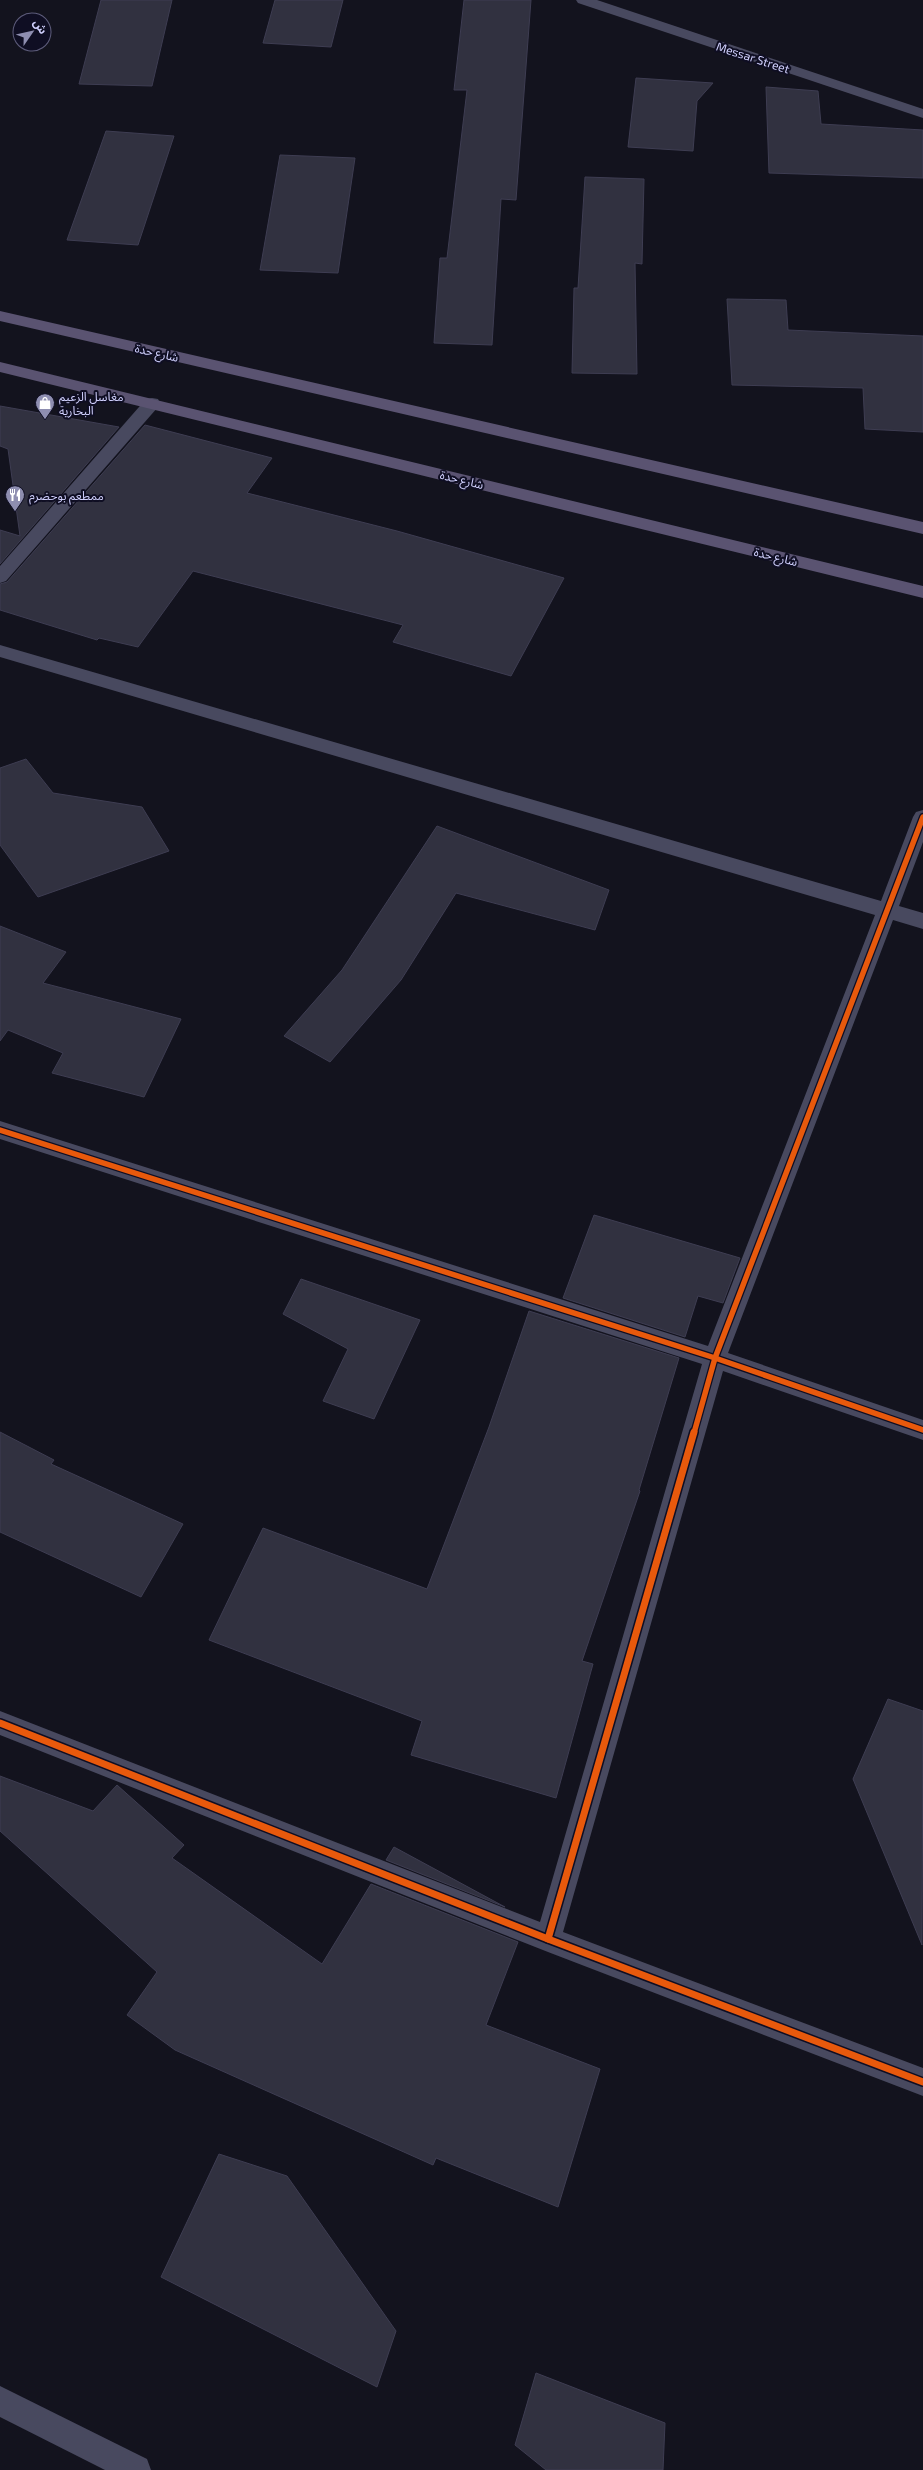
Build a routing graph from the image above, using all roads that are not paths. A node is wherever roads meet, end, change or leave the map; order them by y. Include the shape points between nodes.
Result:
1 (583, 0) edge
2 (923, 114) edge
3 (0, 316) edge
4 (0, 367) edge
5 (152, 403) junction
6 (923, 528) edge
7 (0, 577) edge
8 (923, 592) edge
9 (0, 651) edge
10 (923, 817) edge
11 (888, 910) junction
12 (923, 921) edge
13 (0, 1130) edge
14 (715, 1358) junction
15 (923, 1430) edge
16 (0, 1723) edge
17 (548, 1939) junction
18 (923, 2082) edge
19 (0, 2401) edge
20 (105, 2463) edge
21 (136, 2470) edge

1 - 2 street, Messar Street
3 - 6 main road, شارع حدة
4 - 5 main road, شارع حدة
5 - 7 street
5 - 8 main road, شارع حدة
9 - 11 street
10 - 11 street
11 - 12 street
11 - 14 street
13 - 14 street
14 - 15 street
14 - 17 street
16 - 17 street
17 - 18 street
19 - 20 street
20 - 21 street

